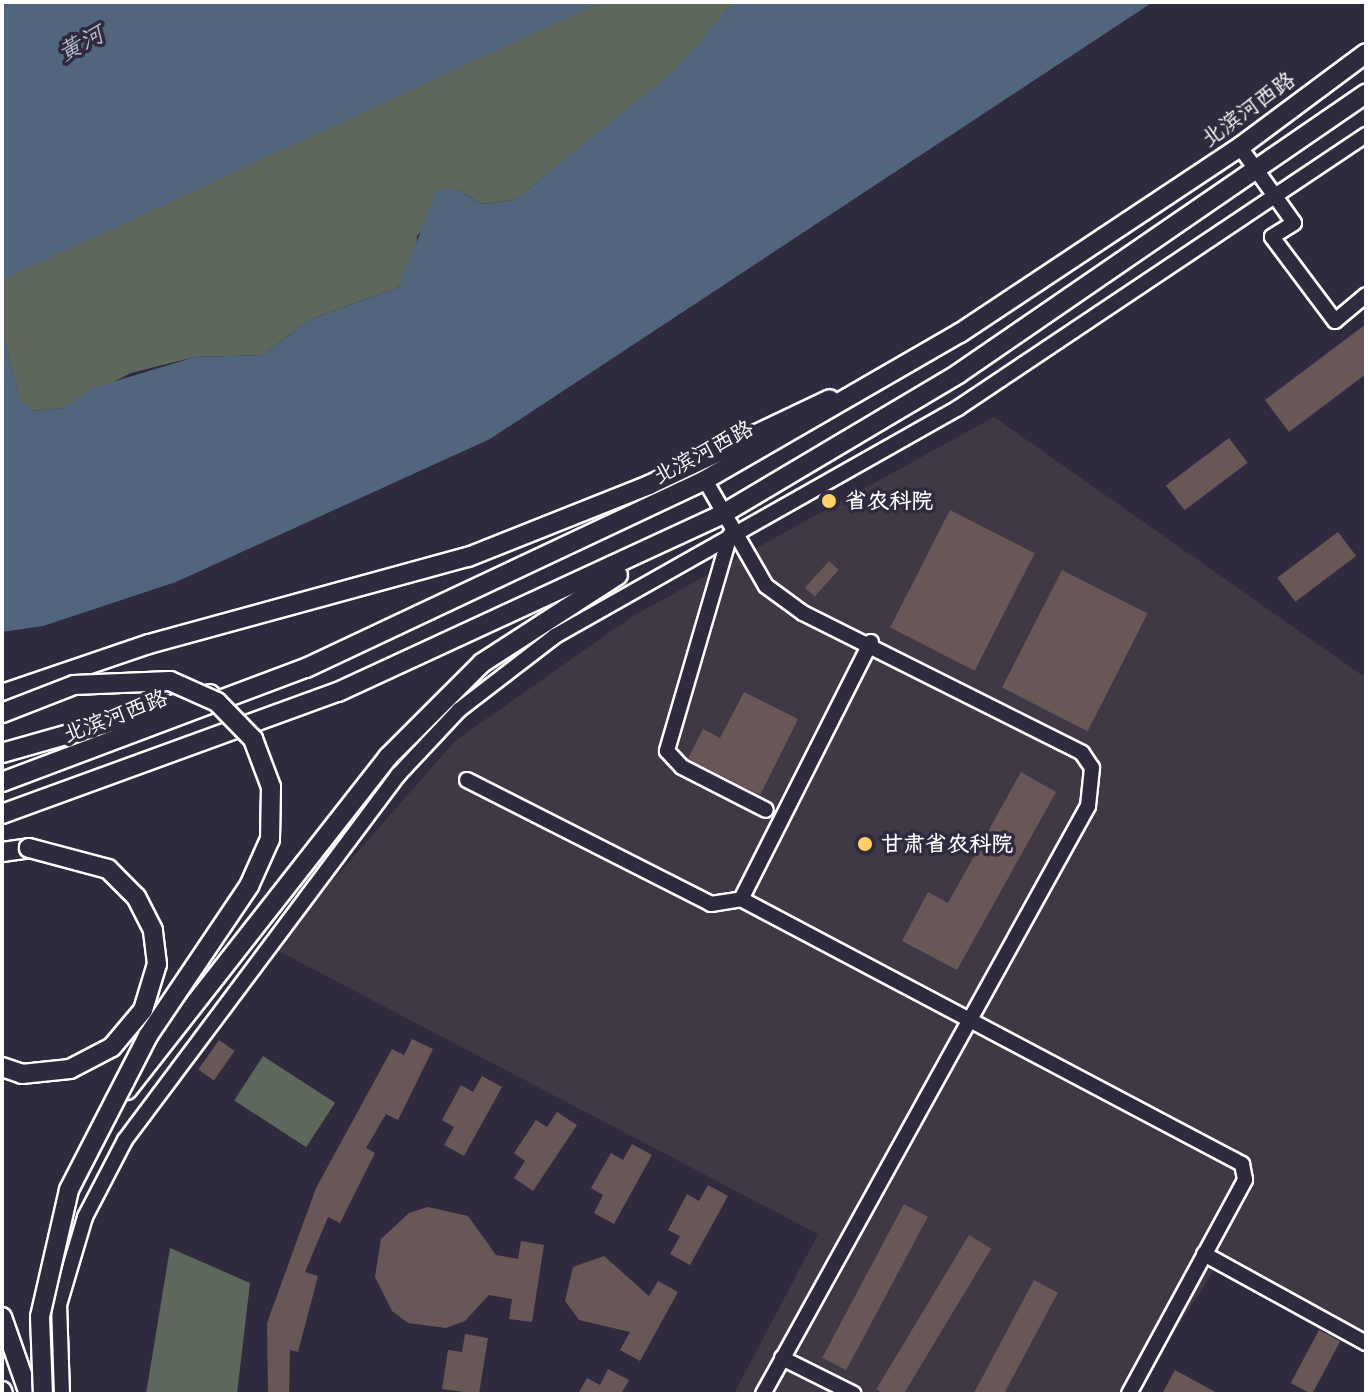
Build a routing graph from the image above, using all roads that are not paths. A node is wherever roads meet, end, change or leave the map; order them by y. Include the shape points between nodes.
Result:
1 (1366, 53) edge
2 (1366, 94) edge
3 (1366, 135) edge
4 (1240, 147) junction
5 (1259, 173) junction
6 (1275, 196) junction
7 (1366, 295) edge
8 (888, 377) junction
9 (705, 480) junction
10 (721, 515) junction
11 (730, 535) junction
12 (675, 537) junction
13 (871, 642) junction
14 (306, 668) junction
15 (2, 694) edge
16 (2, 713) edge
17 (2, 753) edge
18 (467, 780) dead end
19 (2, 782) edge
20 (766, 810) dead end
21 (2, 814) edge
22 (2, 852) edge
23 (741, 899) junction
24 (969, 1022) junction
25 (2, 1067) edge
26 (96, 1131) junction
27 (1204, 1254) junction
28 (2, 1317) edge
29 (1366, 1343) edge
30 (782, 1358) junction
31 (29, 1394) edge
32 (43, 1394) edge
33 (62, 1394) edge
34 (763, 1394) edge
35 (854, 1394) edge
36 (1129, 1394) edge

1 - 4 main road, 北滨河西路
2 - 5 main road
3 - 6 lane
4 - 5 lane
4 - 8 main road, 北滨河西路
5 - 6 lane
5 - 10 main road via 958,374
6 - 7 lane via 1294,223 1272,237 1335,321
6 - 11 lane via 958,408
8 - 9 main road, 北滨河西路
8 - 15 main road via 468,557 247,617
9 - 10 lane
9 - 14 main road, 北滨河西路
10 - 11 lane
10 - 12 main road
11 - 13 lane via 766,586 803,613
11 - 20 lane via 667,751 682,767
11 - 33 lane via 555,636 459,710 398,775 125,1140 85,1217 59,1305
12 - 21 main road via 338,692
12 - 26 main road, bridge via 482,663 388,757 240,937
13 - 23 lane
13 - 24 lane via 1082,753 1092,768 1088,806
14 - 17 main road
14 - 19 main road, 北滨河西路
16 - 26 main road, bridge via 74,685 170,681 217,702 253,739 271,787 270,839 249,886 148,1036
18 - 23 lane via 711,904
22 - 25 main road, bridge via 29,848 108,869 136,897 153,930 157,964 143,1010 112,1047 70,1069 22,1074
23 - 24 lane
24 - 27 lane via 1238,1160 1245,1180
24 - 30 lane
26 - 32 main road, bridge via 49,1260 40,1317
27 - 29 lane
27 - 36 lane
28 - 31 main road
30 - 34 lane
30 - 35 lane

